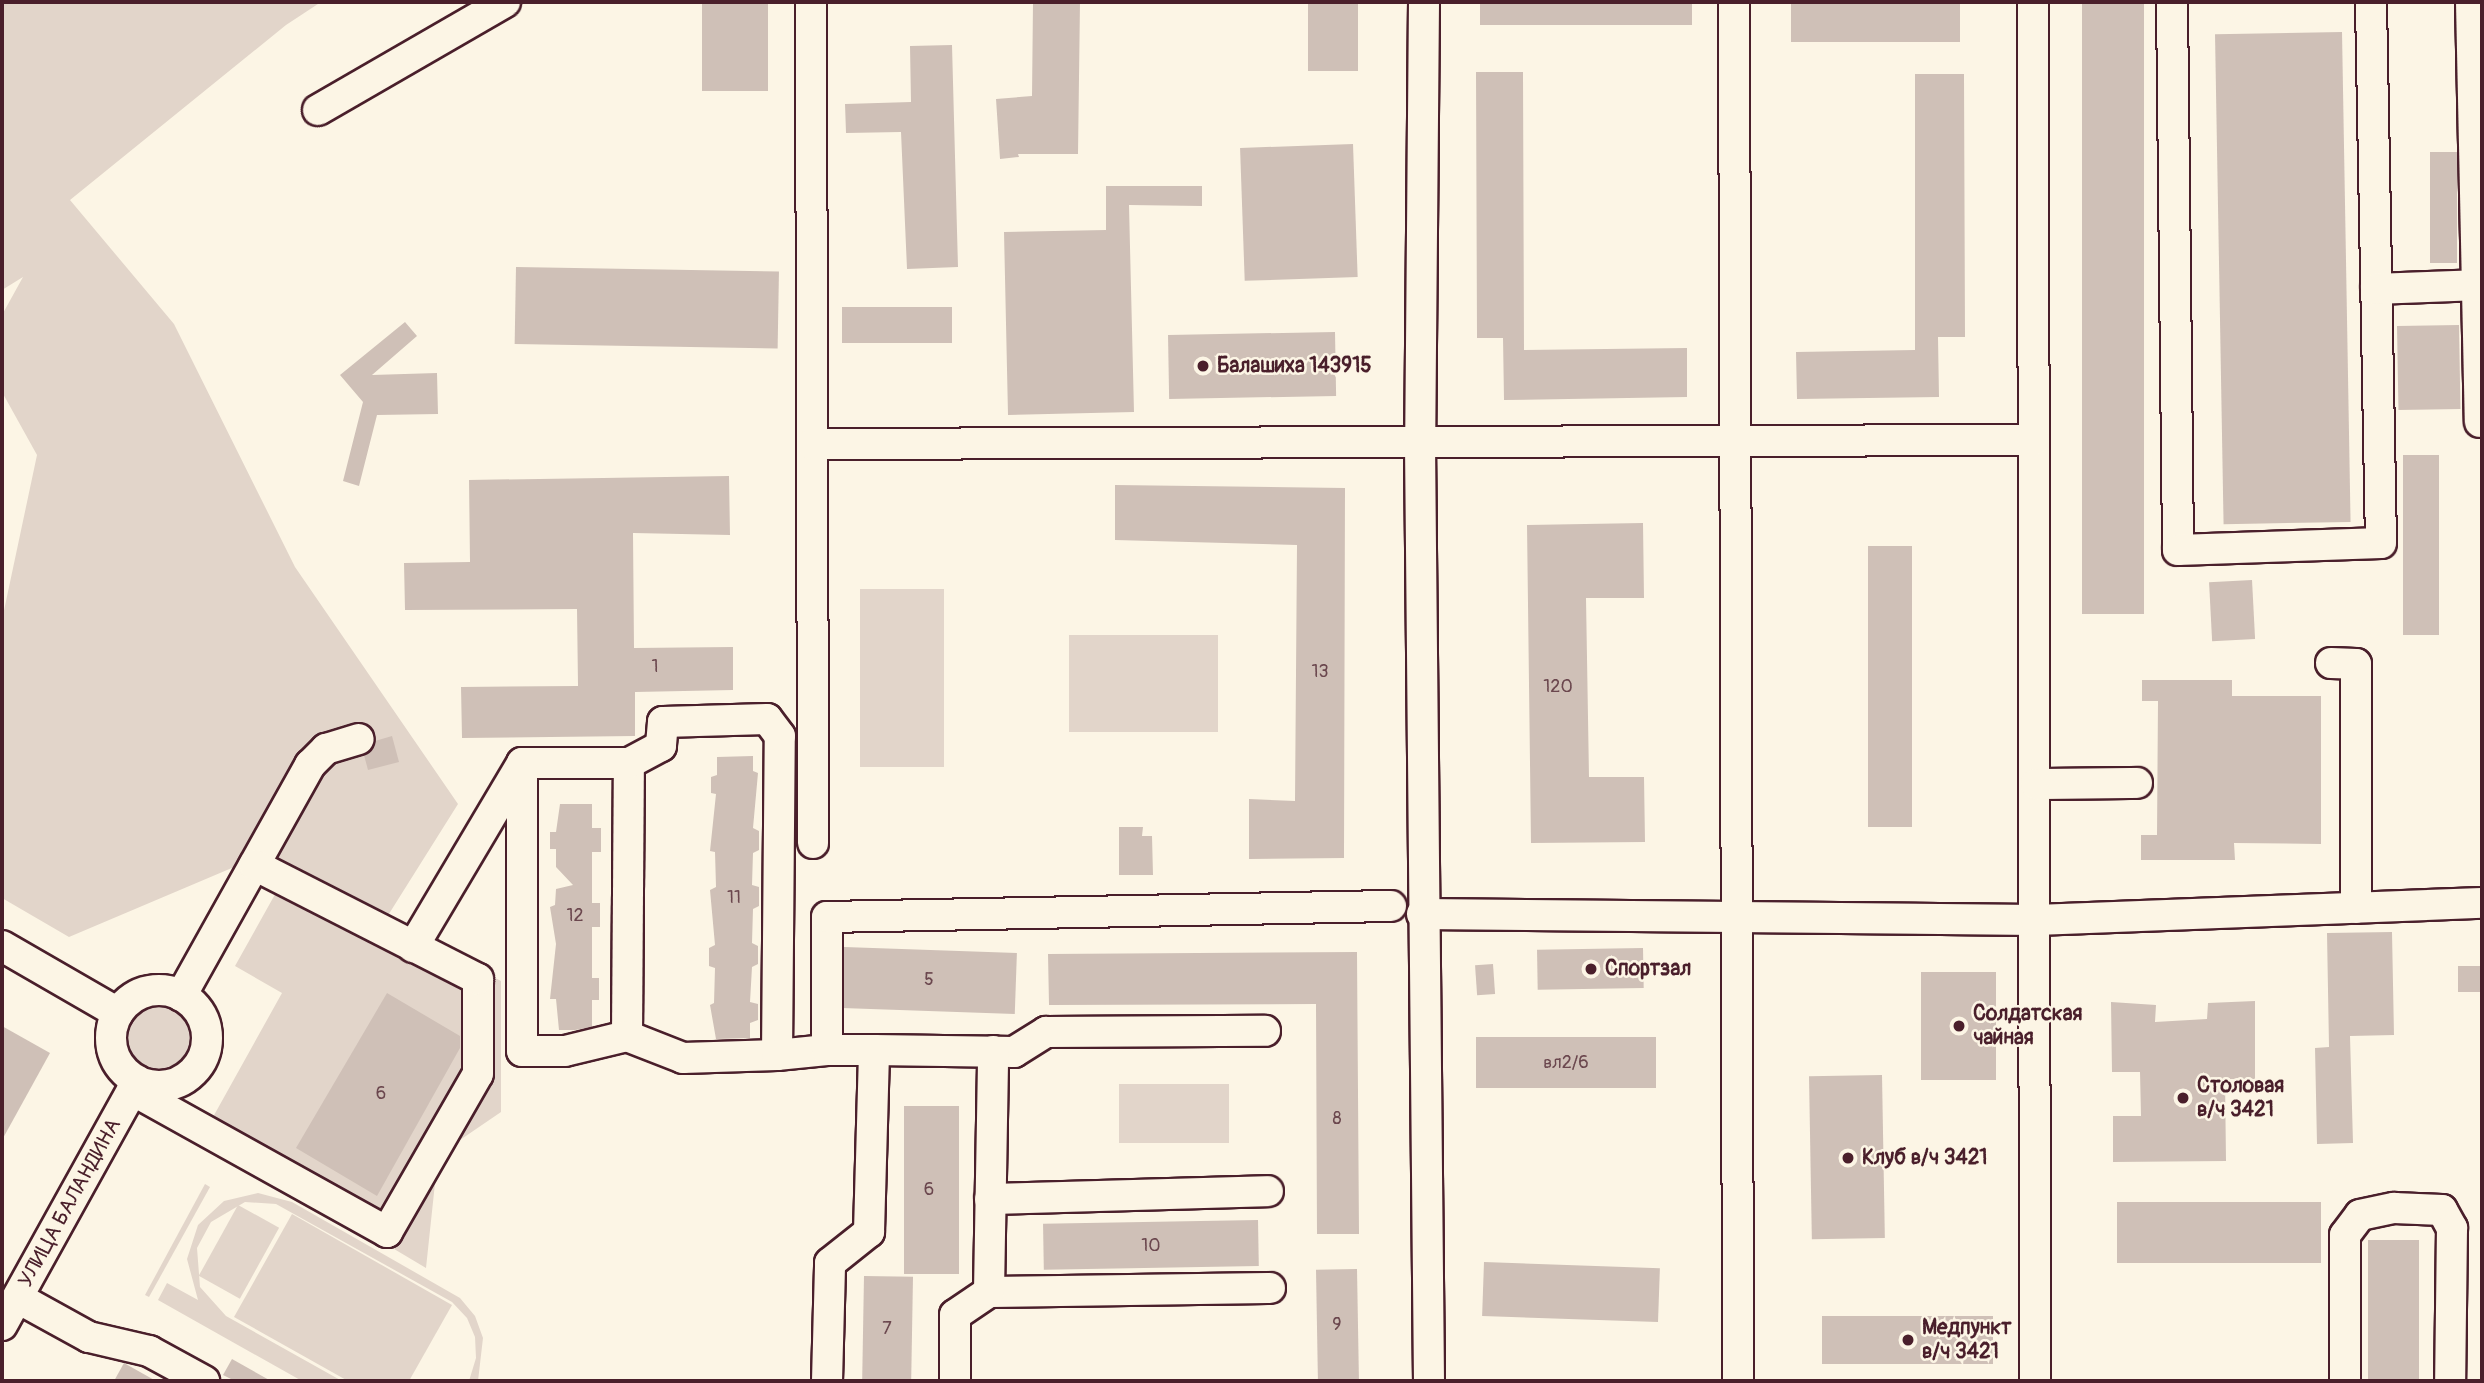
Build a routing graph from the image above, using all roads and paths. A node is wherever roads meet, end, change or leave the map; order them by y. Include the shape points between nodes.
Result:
1 (505, 2) edge
2 (810, 2) edge
3 (1424, 2) edge
4 (1734, 2) edge
5 (2033, 2) edge
6 (2172, 2) edge
7 (2371, 2) edge
8 (2472, 2) edge
9 (318, 110) dead end
10 (2480, 285) edge
11 (2376, 289) junction
12 (2480, 422) dead end
13 (2034, 440) junction
14 (1736, 441) junction
15 (812, 444) junction
16 (1420, 444) junction
17 (2331, 663) dead end
18 (358, 739) dead end
19 (629, 763) junction
20 (522, 764) junction
21 (2137, 783) dead end
22 (2036, 784) junction
23 (813, 843) dead end
24 (254, 865) junction
25 (2482, 903) edge
26 (1391, 906) dead end
27 (2356, 908) junction
28 (1422, 914) junction
29 (1737, 917) junction
30 (2036, 920) junction
31 (2, 946) edge
32 (413, 947) junction
33 (181, 996) junction
34 (118, 1013) junction
35 (1265, 1031) dead end
36 (627, 1036) junction
37 (827, 1050) junction
38 (874, 1050) junction
39 (993, 1051) junction
40 (777, 1055) junction
41 (135, 1086) junction
42 (1268, 1191) dead end
43 (990, 1199) junction
44 (1270, 1288) dead end
45 (989, 1292) junction
46 (18, 1298) junction
47 (2, 1325) edge
48 (204, 1381) edge
49 (827, 1381) edge
50 (955, 1381) edge
51 (1429, 1381) edge
52 (1738, 1381) edge
53 (2035, 1381) edge
54 (2345, 1381) edge
55 (2450, 1381) edge

1 - 9 street
2 - 15 street
3 - 16 street
4 - 14 street
5 - 13 street
6 - 11 street via 2178,550 2381,543
7 - 11 street
8 - 10 street
10 - 11 street
10 - 12 street
13 - 14 street
13 - 22 street
14 - 16 street
14 - 29 street
15 - 16 street
15 - 23 street
16 - 28 street
17 - 27 street via 2356,664
18 - 24 street via 326,749 310,765
19 - 20 street
19 - 36 street
19 - 40 street via 662,746 663,722 767,719 780,736
20 - 32 street
20 - 36 street via 522,1051 565,1051
21 - 22 street
22 - 30 street
24 - 32 street via 298,893
24 - 33 street
25 - 27 street
26 - 37 street via 827,917
27 - 30 street
28 - 29 street
28 - 51 street
29 - 30 street
29 - 52 street
30 - 53 street
31 - 34 street
32 - 41 street via 478,979 478,1074 387,1232
33 - 34 street via 158,990 143,993
33 - 41 street via 199,1011 206,1026 204,1057 183,1081
34 - 41 street via 111,1043
35 - 39 street via 1046,1032 1014,1052
36 - 40 street via 683,1058
37 - 38 street
37 - 40 street
38 - 39 street
38 - 49 street via 869,1232 830,1264
39 - 43 street
41 - 46 street, УЛИЦА БАЛАНДИНА
42 - 43 street
43 - 45 street
44 - 45 street
45 - 50 street via 955,1315
46 - 47 street, УЛИЦА БАЛАНДИНА
46 - 48 street via 89,1337 149,1351
54 - 55 street via 2345,1235 2360,1215 2394,1208 2442,1210 2452,1228

